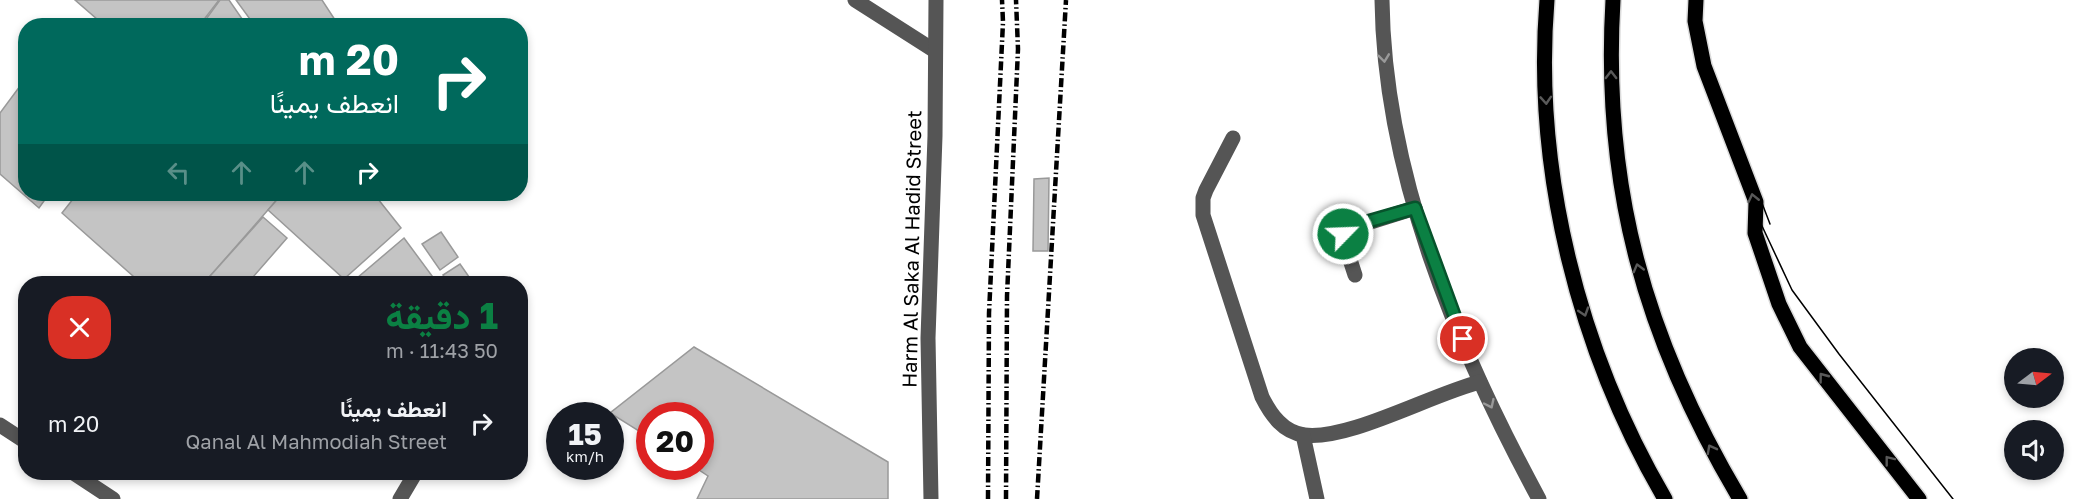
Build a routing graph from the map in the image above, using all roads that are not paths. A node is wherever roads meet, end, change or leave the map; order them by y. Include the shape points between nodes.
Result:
1 (855, 0) edge
2 (936, 0) edge
3 (1382, 0) edge
4 (1548, 0) edge
5 (1613, 0) edge
6 (1696, 0) edge
7 (935, 51) junction
8 (1233, 138) dead end
9 (1415, 208) junction
10 (1355, 275) dead end
11 (1480, 382) junction
12 (0, 425) edge
13 (1303, 435) junction
14 (18, 437) edge
15 (84, 480) edge
16 (411, 480) edge
17 (113, 499) edge
18 (400, 499) edge
19 (931, 499) edge
20 (1317, 499) edge
21 (1539, 499) edge
22 (1665, 499) edge
23 (1740, 499) edge
24 (1919, 499) edge

1 - 7 street
2 - 7 street, Harm Al Saka Al Hadid Street
3 -> 9 street via 1383,53 1391,105
4 -> 22 main road via 1545,88 1561,223 1597,353 1622,416
23 -> 5 main road via 1689,408 1667,358 1634,254 1611,92
24 -> 6 main road via 1800,347 1779,304 1755,233 1756,202 1704,66 1695,21
7 - 19 street, Harm Al Saka Al Hadid Street via 928,338
8 - 13 street via 1206,190 1203,215 1262,397 1270,414 1285,428
9 - 10 street via 1345,230 1343,238
9 - 11 street
11 - 13 street via 1451,389 1341,433
11 -> 21 street
12 - 14 street
13 - 20 street
15 - 17 street
16 - 18 street

